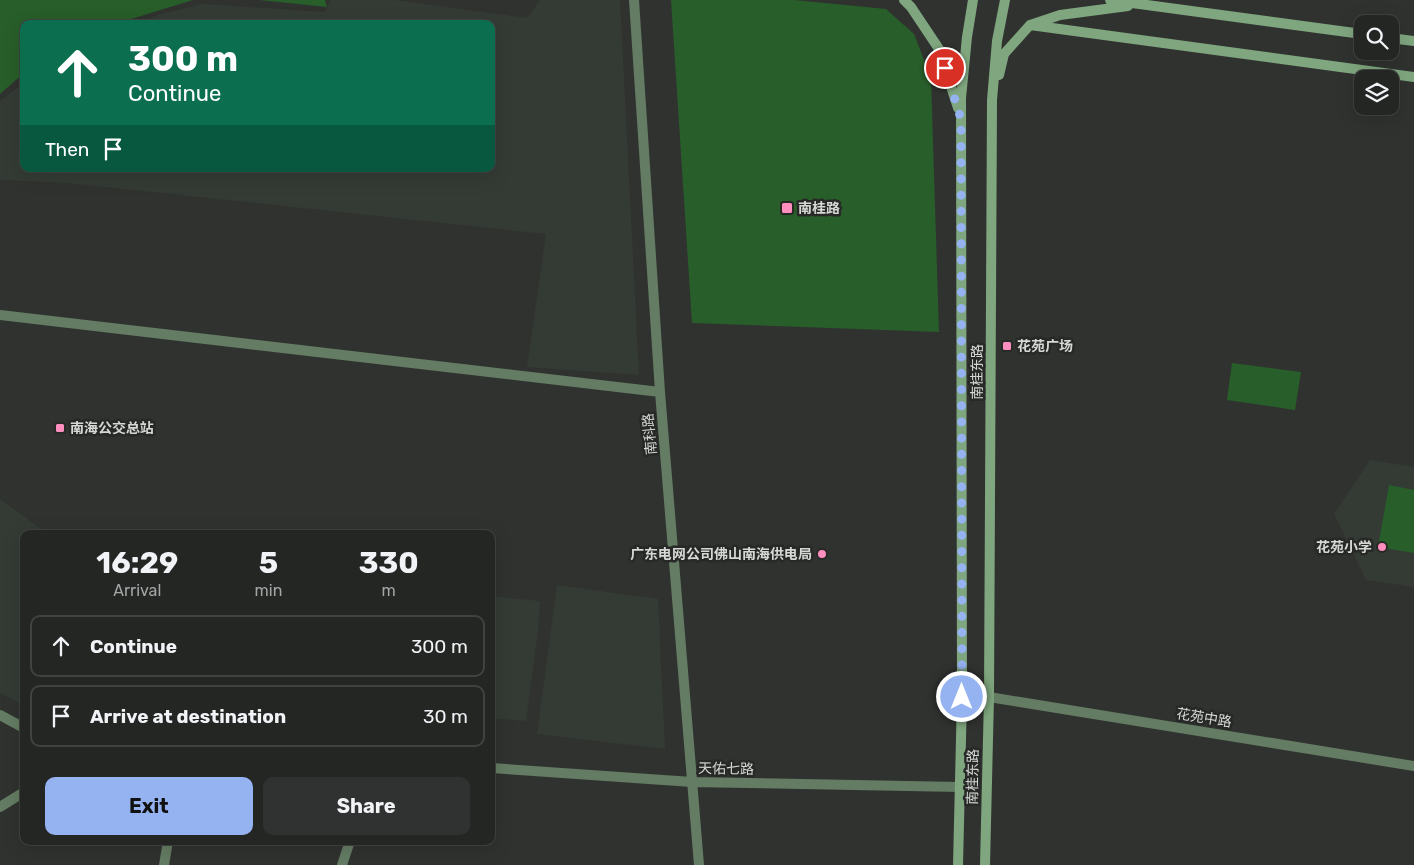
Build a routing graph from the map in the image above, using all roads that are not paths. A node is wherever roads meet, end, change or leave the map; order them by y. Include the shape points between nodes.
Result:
1 (634, 0) edge
2 (904, 0) edge
3 (973, 0) edge
4 (1005, 0) edge
5 (1110, 0) edge
6 (1142, 4) junction
7 (1030, 25) junction
8 (1354, 33) edge
9 (1399, 39) edge
10 (1414, 41) edge
11 (1414, 77) edge
12 (992, 110) junction
13 (961, 119) junction
14 (0, 316) edge
15 (660, 392) junction
16 (989, 697) junction
17 (0, 715) edge
18 (20, 726) edge
19 (1414, 766) edge
20 (495, 768) edge
21 (692, 782) junction
22 (960, 787) junction
23 (20, 794) edge
24 (0, 807) edge
25 (167, 845) edge
26 (349, 845) edge
27 (164, 865) edge
28 (342, 865) edge
29 (699, 865) edge
30 (958, 865) edge
31 (985, 865) edge

1 - 15 street, 南科路
2 - 13 main road via 939,49
3 - 13 main road, 南桂东路
4 - 12 main road, 南桂东路 via 997,41
5 - 6 main road
6 - 7 main road via 1060,15
6 - 8 main road
7 - 11 main road
7 - 12 main road via 1004,54
9 - 10 main road
12 - 16 main road, 南桂东路
13 - 22 main road, 南桂东路
14 - 15 street
15 - 21 street, 南科路
16 - 19 street, 花苑中路
16 - 31 main road, 南桂东路
17 - 18 street
20 - 21 street, 天佑七路
21 - 22 street, 天佑七路
21 - 29 street, 南科路
22 - 30 main road, 南桂东路
23 - 24 street
25 - 27 street
26 - 28 street

